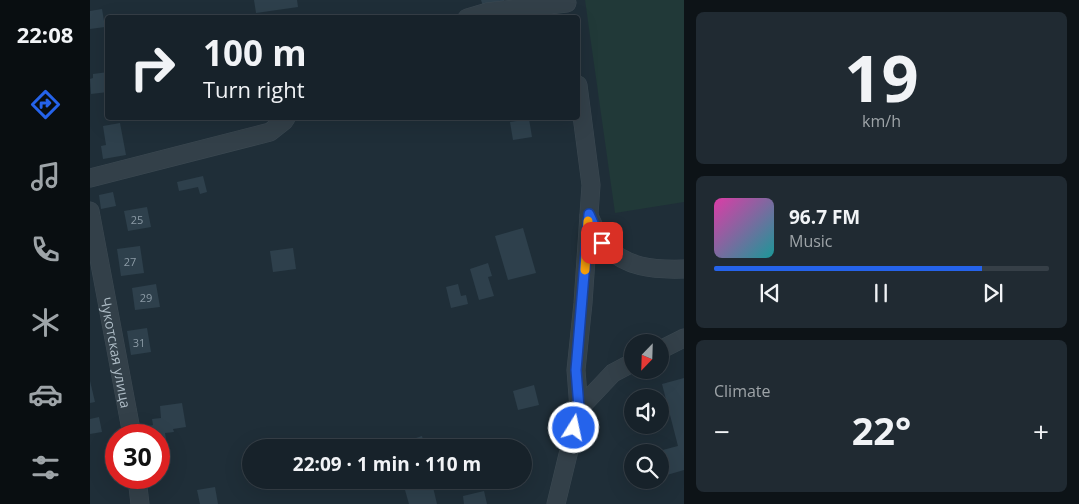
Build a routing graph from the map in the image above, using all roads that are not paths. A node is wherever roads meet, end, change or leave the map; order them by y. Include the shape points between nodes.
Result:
1 (567, 7) edge
2 (479, 15) edge
3 (580, 100) edge
4 (285, 120) edge
5 (90, 178) edge
6 (90, 211) edge
7 (589, 214) junction
8 (684, 269) edge
9 (684, 338) edge
10 (669, 346) edge
11 (624, 367) edge
12 (579, 408) junction
13 (130, 424) edge
14 (138, 489) edge
15 (140, 504) edge
16 (556, 504) edge

1 - 2 street via 495,11
3 - 7 street via 591,185
4 - 5 street via 270,132
6 - 13 street, Чукотская улица
7 - 8 street via 602,243 614,254 635,266
7 - 12 street via 576,370
9 - 10 street
11 - 12 street via 613,373
12 - 16 street
14 - 15 street

